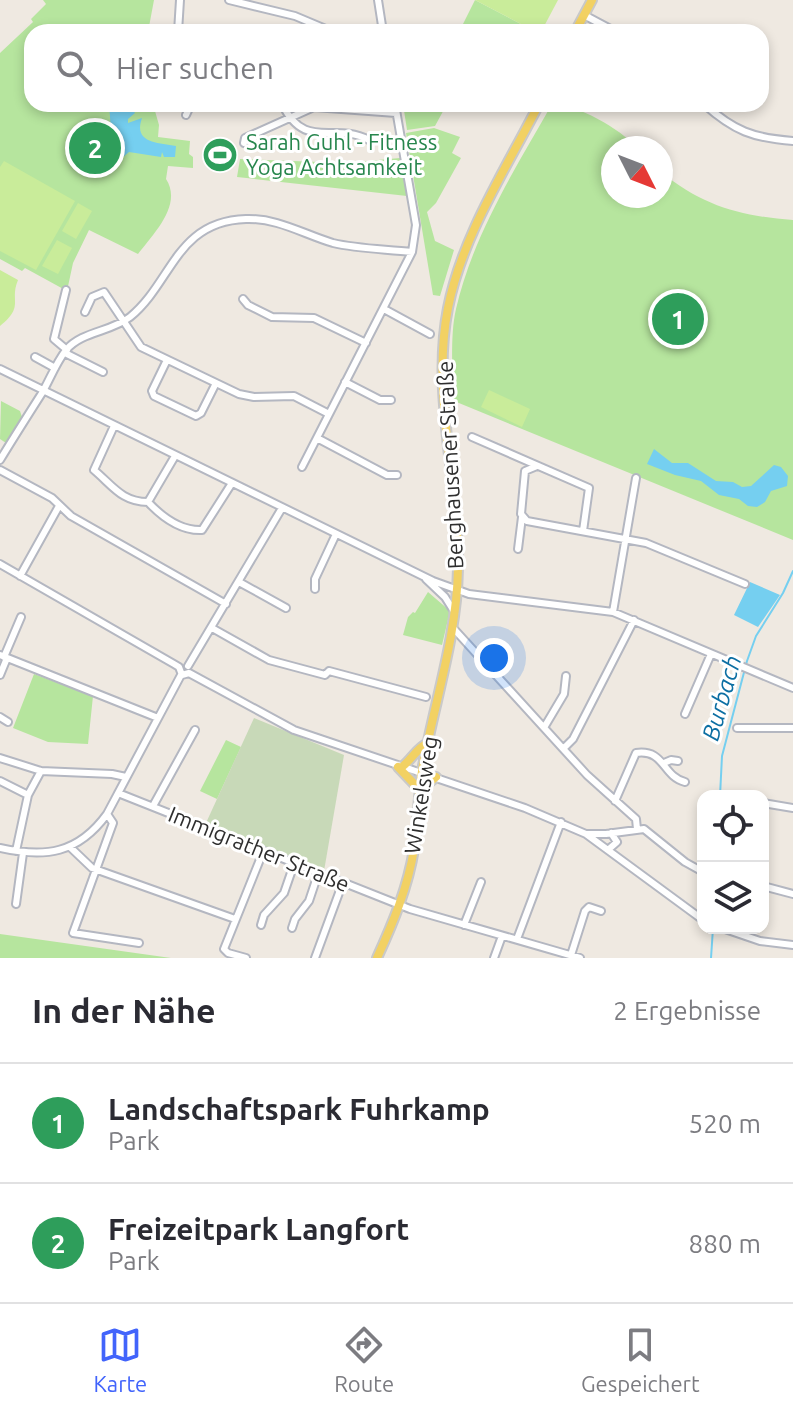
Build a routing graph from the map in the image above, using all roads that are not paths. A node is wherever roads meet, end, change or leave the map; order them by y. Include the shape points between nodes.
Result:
1 (180, 0) edge
2 (229, 0) edge
3 (378, 0) edge
4 (592, 0) edge
5 (263, 3) edge
6 (584, 15) junction
7 (178, 24) edge
8 (314, 24) edge
9 (382, 24) edge
10 (579, 24) edge
11 (601, 24) edge
12 (187, 112) edge
13 (286, 112) edge
14 (303, 112) edge
15 (382, 112) edge
16 (535, 112) edge
17 (714, 112) edge
18 (396, 113) joint
19 (186, 115) dead end
20 (289, 118) junction
21 (369, 140) dead end
22 (793, 141) edge
23 (244, 143) dead end
24 (412, 252) junction
25 (66, 290) dead end
26 (243, 299) dead end
27 (384, 309) junction
28 (85, 312) dead end
29 (123, 322) junction
30 (430, 334) dead end
31 (366, 343) junction
32 (66, 351) junction
33 (35, 357) dead end
34 (167, 360) junction
35 (55, 368) junction
36 (0, 369) edge
37 (103, 372) dead end
38 (345, 382) junction
39 (216, 383) junction
40 (42, 392) junction
41 (391, 400) dead end
42 (329, 414) junction
43 (114, 426) junction
44 (472, 437) dead end
45 (317, 438) junction
46 (175, 456) junction
47 (0, 460) edge
48 (537, 466) junction
49 (302, 467) dead end
50 (0, 470) edge
51 (397, 475) dead end
52 (636, 478) dead end
53 (232, 483) junction
54 (148, 502) junction
55 (59, 506) junction
56 (282, 508) junction
57 (522, 517) junction
58 (583, 531) junction
59 (336, 534) junction
60 (625, 538) junction
61 (518, 549) dead end
62 (0, 564) edge
63 (20, 576) junction
64 (423, 577) junction
65 (239, 582) junction
66 (745, 584) dead end
67 (315, 589) dead end
68 (457, 590) junction
69 (226, 604) junction
70 (286, 608) dead end
71 (613, 612) junction
72 (455, 613) junction
73 (21, 617) dead end
74 (634, 620) junction
75 (212, 628) junction
76 (454, 629) junction
77 (450, 646) junction
78 (469, 648) junction
79 (711, 654) junction
80 (4, 657) edge
81 (189, 669) junction
82 (180, 671) junction
83 (0, 675) edge
84 (566, 676) dead end
85 (793, 688) edge
86 (426, 697) dead end
87 (685, 714) dead end
88 (0, 717) edge
89 (158, 718) junction
90 (8, 722) dead end
91 (545, 726) junction
92 (737, 728) dead end
93 (793, 728) edge
94 (195, 730) dead end
95 (428, 743) junction
96 (564, 748) junction
97 (0, 758) edge
98 (678, 761) dead end
99 (664, 763) junction
100 (399, 766) junction
101 (41, 771) junction
102 (422, 772) junction
103 (126, 777) junction
104 (436, 777) junction
105 (0, 781) edge
106 (685, 782) dead end
107 (420, 790) junction
108 (118, 793) junction
109 (28, 795) junction
110 (615, 801) junction
111 (769, 804) edge
112 (153, 806) junction
113 (793, 808) edge
114 (107, 814) junction
115 (561, 822) junction
116 (637, 829) junction
117 (628, 831) junction
118 (586, 834) junction
119 (608, 834) junction
120 (617, 840) junction
121 (601, 843) junction
122 (70, 847) junction
123 (0, 848) edge
124 (609, 849) junction
125 (20, 852) junction
126 (263, 852) junction
127 (294, 864) junction
128 (697, 869) edge
129 (97, 870) junction
130 (318, 874) junction
131 (343, 882) junction
132 (481, 882) dead end
133 (769, 888) edge
134 (793, 894) edge
135 (16, 904) dead end
136 (399, 905) junction
137 (601, 911) dead end
138 (697, 915) edge
139 (235, 919) junction
140 (261, 925) dead end
141 (464, 925) junction
142 (292, 928) dead end
143 (737, 934) edge
144 (502, 936) junction
145 (517, 939) junction
146 (139, 943) dead end
147 (793, 945) edge
148 (546, 948) junction
149 (571, 955) junction
150 (246, 958) edge
151 (315, 958) edge
152 (377, 958) edge
153 (494, 958) edge
154 (543, 958) edge
155 (580, 958) edge

1 - 7 street
2 - 5 street
3 - 9 street
4 - 6 main road
5 - 8 street
6 - 10 main road
6 - 11 street
12 - 19 street
13 - 20 street
14 - 20 street
15 - 18 street
16 - 68 main road, Berghausener Straße via 460,263 447,312 443,374
17 - 22 street via 735,129 763,139
18 - 24 street via 416,225
20 - 21 street via 305,131
20 - 23 street
24 - 27 street
24 - 29 street via 334,243 268,220 225,222 187,244 141,307
25 - 32 street via 54,339
26 - 31 street via 272,317 314,318
27 - 30 street
27 - 31 street
28 - 29 street via 92,297 104,292
29 - 32 street
29 - 34 street via 141,347
31 - 38 street
32 - 35 street
32 - 37 street
33 - 35 street
34 - 39 street
34 - 39 street via 154,396 199,415
35 - 40 street
36 - 40 street
38 - 41 street via 380,400
38 - 42 street
39 - 42 street via 254,397 294,396
40 - 43 street
40 - 47 street
42 - 45 street
43 - 46 street
43 - 54 street via 94,470 120,495
44 - 48 street
45 - 49 street
45 - 51 street via 387,475
46 - 53 street
46 - 54 street
48 - 57 street via 525,471
48 - 58 street via 589,488
50 - 55 street
52 - 60 street
53 - 54 street via 202,530 166,519
53 - 56 street
55 - 63 street
55 - 69 street
56 - 59 street
56 - 65 street
57 - 58 street
57 - 61 street
58 - 60 street
59 - 64 street
59 - 67 street
60 - 66 street
60 - 71 street
62 - 63 street
63 - 82 street
64 - 68 street
64 - 72 street
65 - 69 street
65 - 70 street
68 - 71 street
68 - 72 main road, Berghausener Straße
69 - 75 street
71 - 74 street
72 - 76 main road, Berghausener Straße
73 - 80 street
74 - 79 street
74 - 96 street
75 - 81 street
75 - 86 street via 269,660
76 - 77 main road, Winkelsweg
76 - 78 street
77 - 78 street
77 - 95 main road, Winkelsweg
78 - 91 street
79 - 85 street
79 - 87 street
80 - 83 street
80 - 89 street
81 - 82 street via 184,664
81 - 100 street via 294,730
82 - 89 street
84 - 91 street via 564,694
88 - 90 street
89 - 103 street
91 - 96 street
92 - 93 street
94 - 112 street
95 - 100 main road
95 - 102 main road, Winkelsweg
96 - 110 street
97 - 101 street
98 - 99 street
99 - 106 street via 670,775
99 - 110 street via 636,753
100 - 102 street
100 - 107 main road
101 - 103 street
101 - 109 street
102 - 104 street
102 - 107 main road, Winkelsweg
103 - 108 street
104 - 107 main road
104 - 115 street
105 - 109 street
107 - 136 main road, Winkelsweg via 413,854
108 - 112 street, Immigrather Straße
108 - 114 street
109 - 125 street
110 - 116 street via 636,819
111 - 113 street
112 - 126 street, Immigrather Straße
114 - 122 street
114 - 129 street via 113,823
115 - 118 street
115 - 145 street
116 - 117 street
116 - 128 street
117 - 119 street
117 - 120 street
118 - 119 street
118 - 121 street
119 - 120 street
119 - 121 street
120 - 124 street
121 - 124 street
122 - 125 street
122 - 129 street
123 - 125 street
124 - 138 street
125 - 135 street
126 - 127 street, Immigrather Straße
126 - 139 street
127 - 130 street, Immigrather Straße
127 - 140 street via 284,893
129 - 139 street
129 - 146 street via 73,933
130 - 131 street, Immigrather Straße
130 - 142 street
131 - 136 street, Immigrather Straße
131 - 151 street
132 - 141 street
133 - 134 street
136 - 141 street, Immigrather Straße
136 - 152 main road, Winkelsweg
137 - 149 street via 585,911
139 - 150 street via 224,949
141 - 144 street, Immigrather Straße
143 - 147 street
144 - 145 street, Immigrather Straße
144 - 153 street
145 - 148 street, Immigrather Straße
148 - 149 street, Immigrather Straße
148 - 154 street
149 - 155 street, Immigrather Straße

